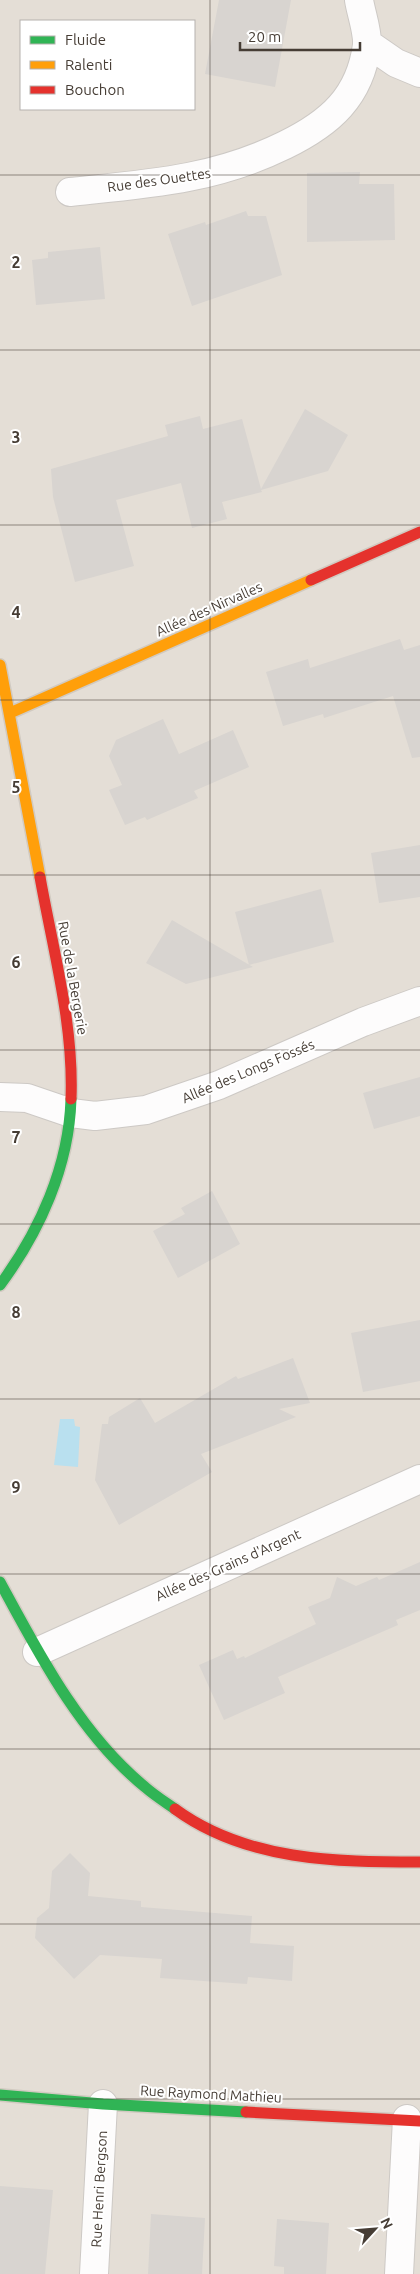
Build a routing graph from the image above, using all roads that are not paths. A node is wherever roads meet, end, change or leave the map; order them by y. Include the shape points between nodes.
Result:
1 (359, 0) edge
2 (367, 43) junction
3 (420, 73) edge
4 (70, 192) dead end
5 (420, 532) edge
6 (0, 665) edge
7 (10, 713) junction
8 (420, 1001) edge
9 (0, 1096) edge
10 (71, 1113) junction
11 (0, 1284) edge
12 (420, 1479) edge
13 (0, 1582) edge
14 (37, 1652) junction
15 (420, 1862) edge
16 (0, 2094) edge
17 (103, 2104) junction
18 (414, 2120) edge
19 (94, 2274) edge
20 (399, 2274) edge

1 - 2 street, Rue des Ouettes
2 - 3 street via 396,63
2 - 4 street, Rue des Ouettes via 359,78 342,107 310,132 255,160 202,176
5 - 7 street, Allée des Nirvalles
6 - 7 street, Rue de la Bergerie
7 - 10 street, Rue de la Bergerie via 62,996 72,1067
8 - 10 street, Allée des Longs Fossés via 178,1100 116,1115
9 - 10 street, Allée des Longs Fossés via 27,1098
10 - 11 street, Rue de la Bergerie via 65,1147 40,1219
12 - 14 street, Allée des Grains d'Argent
13 - 14 street
14 - 15 street via 104,1749 168,1805 196,1823 231,1839 282,1854 324,1860
16 - 17 street, Rue Raymond Mathieu
17 - 18 street, Rue Raymond Mathieu
17 - 19 street, Rue Henri Bergson
18 - 20 street

